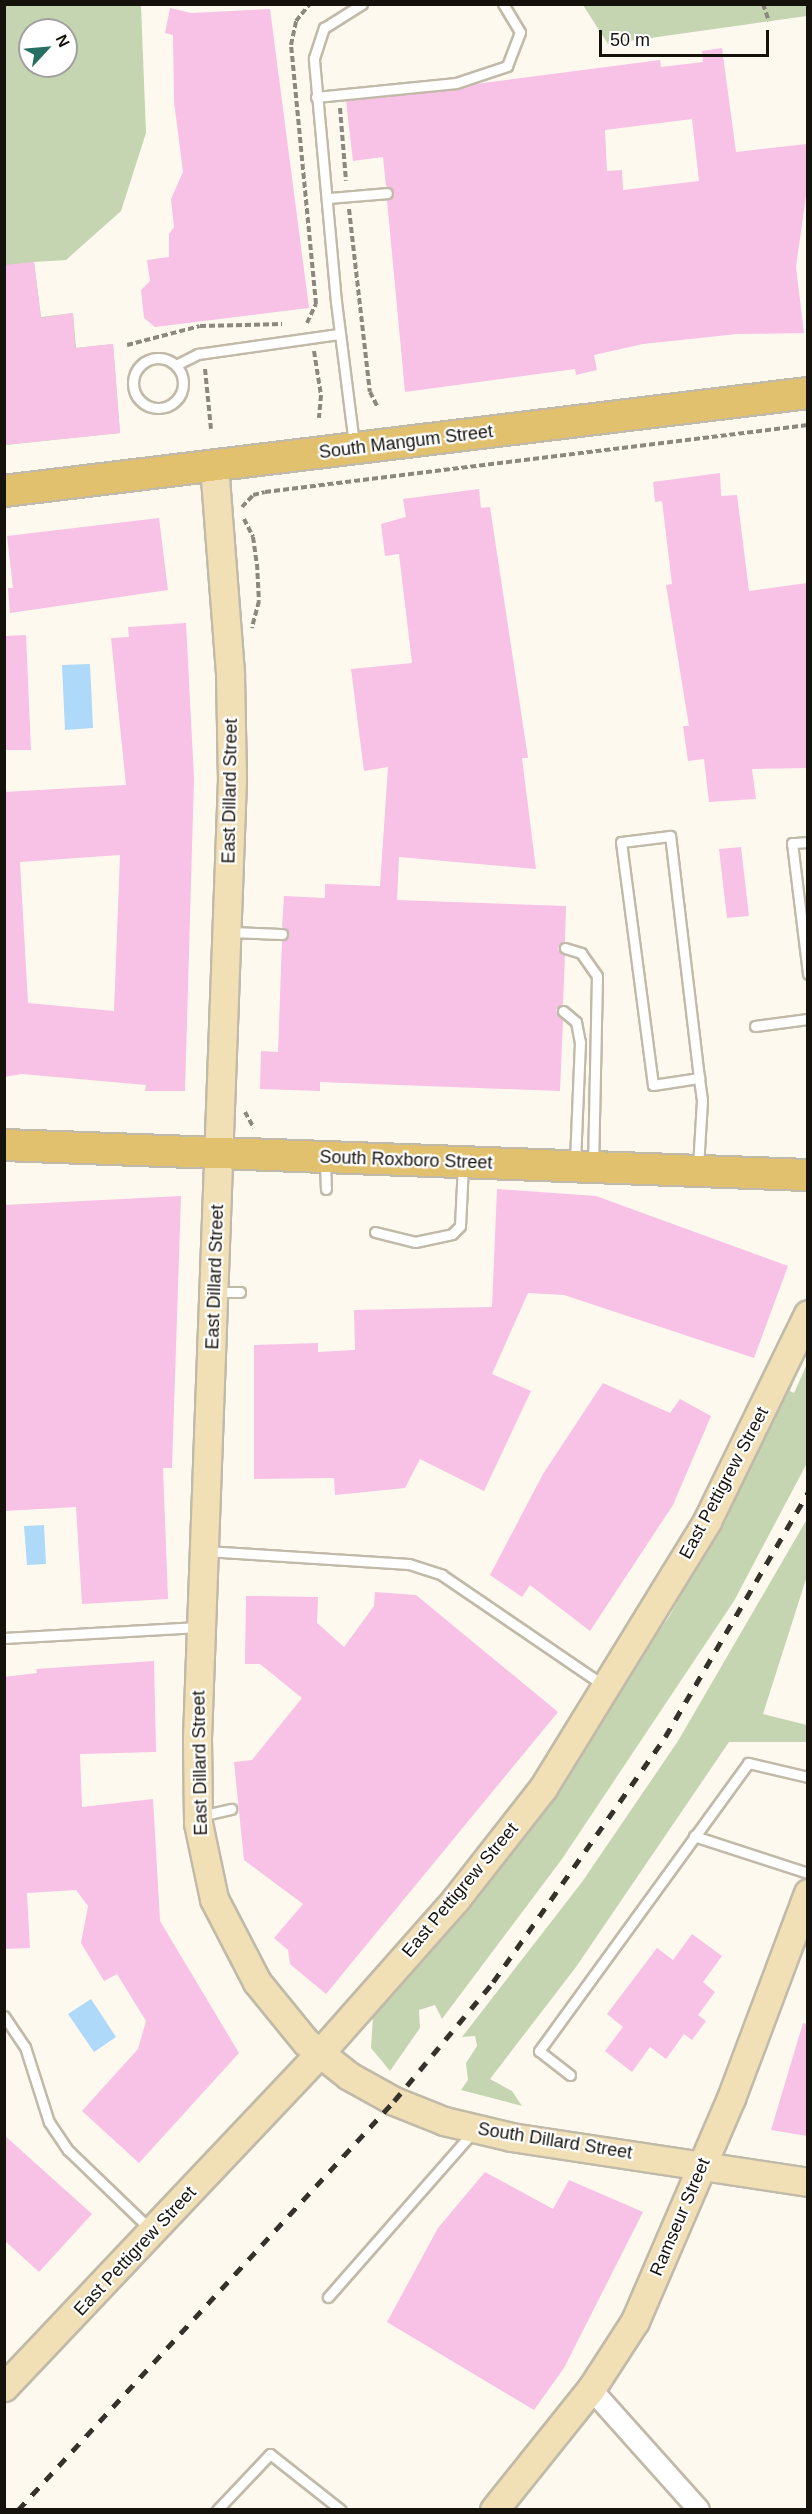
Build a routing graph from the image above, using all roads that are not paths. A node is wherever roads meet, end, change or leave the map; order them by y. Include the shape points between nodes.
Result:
1 (362, 4) edge
2 (503, 4) edge
3 (316, 97) junction
4 (387, 193) dead end
5 (328, 198) junction
6 (339, 334) junction
7 (176, 365) junction
8 (807, 393) edge
9 (354, 448) junction
10 (214, 465) junction
11 (4, 491) edge
12 (807, 842) edge
13 (228, 932) junction
14 (282, 934) dead end
15 (565, 948) dead end
16 (807, 974) edge
17 (563, 1011) dead end
18 (807, 1019) edge
19 (755, 1026) dead end
20 (699, 1078) junction
21 (578, 1088) junction
22 (595, 1088) junction
23 (4, 1145) edge
24 (219, 1153) junction
25 (326, 1156) junction
26 (463, 1161) junction
27 (584, 1166) junction
28 (698, 1171) junction
29 (807, 1176) edge
30 (326, 1189) dead end
31 (375, 1232) dead end
32 (214, 1292) junction
33 (240, 1292) dead end
34 (807, 1314) edge
35 (204, 1551) junction
36 (201, 1628) junction
37 (4, 1638) edge
38 (607, 1688) junction
39 (807, 1777) edge
40 (231, 1809) dead end
41 (198, 1817) junction
42 (694, 1836) junction
43 (807, 1873) edge
44 (807, 1893) edge
45 (4, 2016) edge
46 (319, 2054) junction
47 (570, 2075) dead end
48 (476, 2129) junction
49 (702, 2164) junction
50 (807, 2182) edge
51 (153, 2233) junction
52 (328, 2296) dead end
53 (4, 2387) edge
54 (591, 2389) junction
55 (217, 2510) edge
56 (340, 2510) edge
57 (494, 2510) edge
58 (699, 2510) edge

1 - 3 lane via 330,24 317,42
2 - 3 lane via 520,32 507,66 456,83
3 - 5 lane
4 - 5 lane
5 - 6 lane
6 - 7 lane via 203,353
6 - 9 lane
7 - 7 lane via 161,358 139,367 134,390 143,404 159,409 180,396 183,380
8 - 9 main road, South Mangum Street
9 - 10 main road, South Mangum Street
10 - 11 main road, South Mangum Street
10 - 13 street, East Dillard Street via 230,675
12 - 16 lane via 792,843
13 - 14 lane
13 - 24 street, East Dillard Street
15 - 22 lane via 581,952 597,976
17 - 21 lane via 579,1030
18 - 19 lane
20 - 20 lane via 670,836 621,842 653,1085
20 - 28 lane
21 - 22 lane
21 - 27 lane
22 - 27 lane
23 - 24 main road, South Roxboro Street
24 - 25 main road, South Roxboro Street
24 - 32 street, East Dillard Street
25 - 26 main road, South Roxboro Street
25 - 30 lane
26 - 27 main road, South Roxboro Street
26 - 31 lane via 460,1226 452,1234 415,1242
27 - 28 main road, South Roxboro Street
28 - 29 main road, South Roxboro Street
32 - 33 lane
32 - 35 street, East Dillard Street
34 - 38 street, East Pettigrew Street via 707,1521
35 - 36 street, East Dillard Street
35 - 38 lane via 409,1564 442,1575
36 - 37 lane
36 - 41 street, East Dillard Street
38 - 46 street, East Pettigrew Street via 515,1824
39 - 42 lane via 748,1763
40 - 41 lane
41 - 46 street, East Dillard Street via 206,1873 234,1944 257,1982
42 - 43 lane
42 - 47 lane via 539,2050
44 - 49 street, Ramseur Street
45 - 51 lane via 26,2047 49,2122 68,2150
46 - 48 street, South Dillard Street via 394,2101
46 - 51 street, East Pettigrew Street
48 - 49 street, South Dillard Street
48 - 52 lane
49 - 50 street, South Dillard Street
49 - 54 street, Ramseur Street via 635,2320
51 - 53 street, East Pettigrew Street
54 - 57 street, Ramseur Street
54 - 58 street
55 - 56 lane via 270,2454

